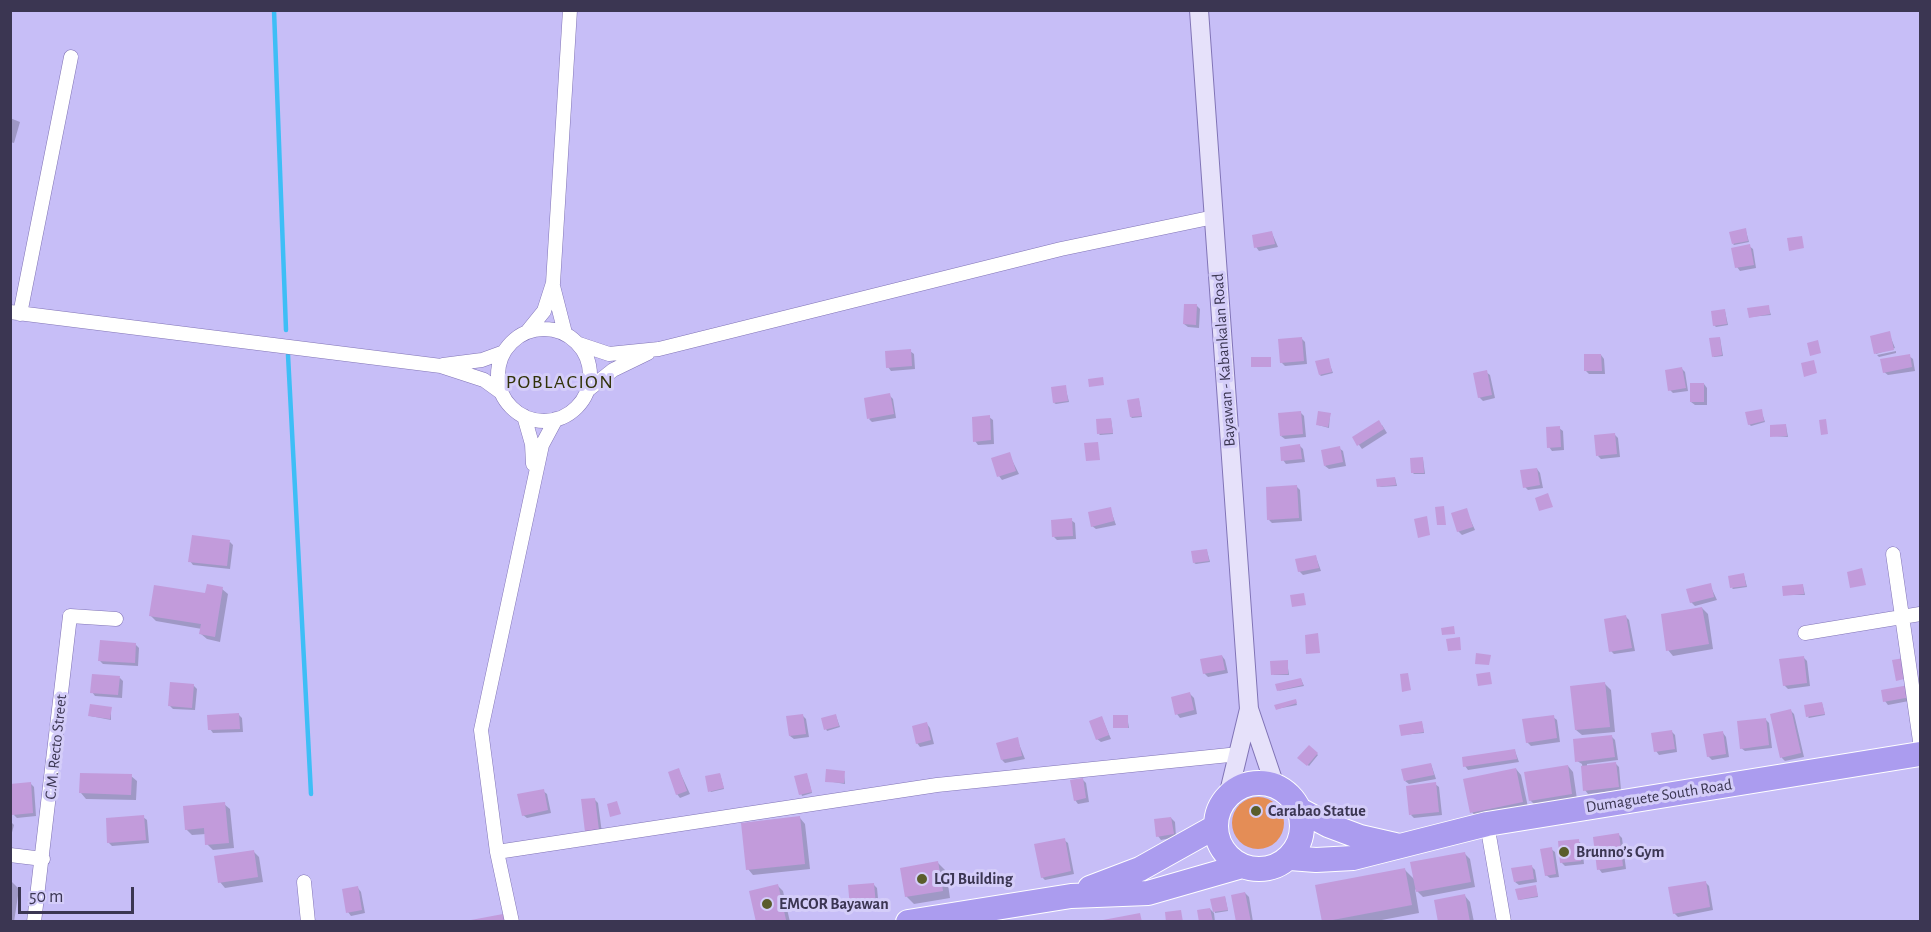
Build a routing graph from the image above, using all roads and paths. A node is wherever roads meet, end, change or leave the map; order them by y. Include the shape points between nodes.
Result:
1 (570, 10) edge
2 (1198, 10) edge
3 (71, 57) dead end
4 (1214, 217) junction
5 (553, 282) junction
6 (15, 313) edge
7 (527, 332) junction
8 (565, 333) junction
9 (579, 344) junction
10 (659, 349) junction
11 (504, 352) junction
12 (441, 366) junction
13 (588, 390) junction
14 (501, 393) junction
15 (524, 416) junction
16 (556, 419) junction
17 (534, 480) junction
18 (1893, 554) dead end
19 (1920, 614) edge
20 (1903, 617) junction
21 (116, 619) dead end
22 (1805, 633) dead end
23 (1249, 709) junction
24 (1920, 741) edge
25 (1239, 754) junction
26 (1920, 754) edge
27 (1275, 786) junction
28 (1228, 796) junction
29 (1298, 809) junction
30 (1487, 824) junction
31 (1215, 827) junction
32 (1400, 846) junction
33 (497, 852) junction
34 (10, 855) edge
35 (1290, 858) junction
36 (43, 859) junction
37 (1242, 866) junction
38 (304, 882) dead end
39 (1071, 896) junction
40 (34, 921) edge
41 (308, 921) edge
42 (512, 921) edge
43 (908, 921) edge
44 (1504, 921) edge

1 - 5 street
2 - 4 main road, Bayawan - Kabankalan Road
3 - 6 street
4 - 10 street via 1061,249
4 - 23 main road, Bayawan - Kabankalan Road
5 - 7 street via 544,311
5 - 8 street
6 - 12 street
7 - 8 street via 547,329
7 - 11 street
8 - 9 street
9 - 10 street via 609,354
9 - 13 street via 590,369
10 - 13 street via 613,370
11 - 12 street via 482,360
11 - 14 street via 498,371
12 - 14 street via 484,380
13 - 16 street via 576,409
14 - 15 street via 514,411
15 - 16 street via 537,421
15 - 17 street via 532,444
16 - 17 street via 542,445
17 - 33 street via 481,730
18 - 20 street
19 - 20 street
20 - 22 street
20 - 24 street
21 - 36 street, C.M. Recto Street via 70,616
23 - 25 main road, Bayawan - Kabankalan Road
23 - 27 main road, Bayawan - Kabankalan Road
25 - 28 main road, Bayawan - Kabankalan Road
25 - 33 street via 937,785
26 - 30 highway, Dumaguete South Road
27 - 28 highway via 1258,783
27 - 29 highway via 1289,795
28 - 31 highway via 1218,810
29 - 32 highway, Dumaguete South Road via 1360,837
29 - 35 highway via 1302,826
30 - 32 highway, Dumaguete South Road
30 - 44 street
31 - 37 highway via 1228,857
31 - 39 highway via 1140,869
32 - 35 highway, Dumaguete South Road via 1353,858
33 - 42 street
34 - 36 street
35 - 37 highway via 1259,870
36 - 40 street, C.M. Recto Street
37 - 39 highway via 1148,893
38 - 41 street
39 - 43 highway

